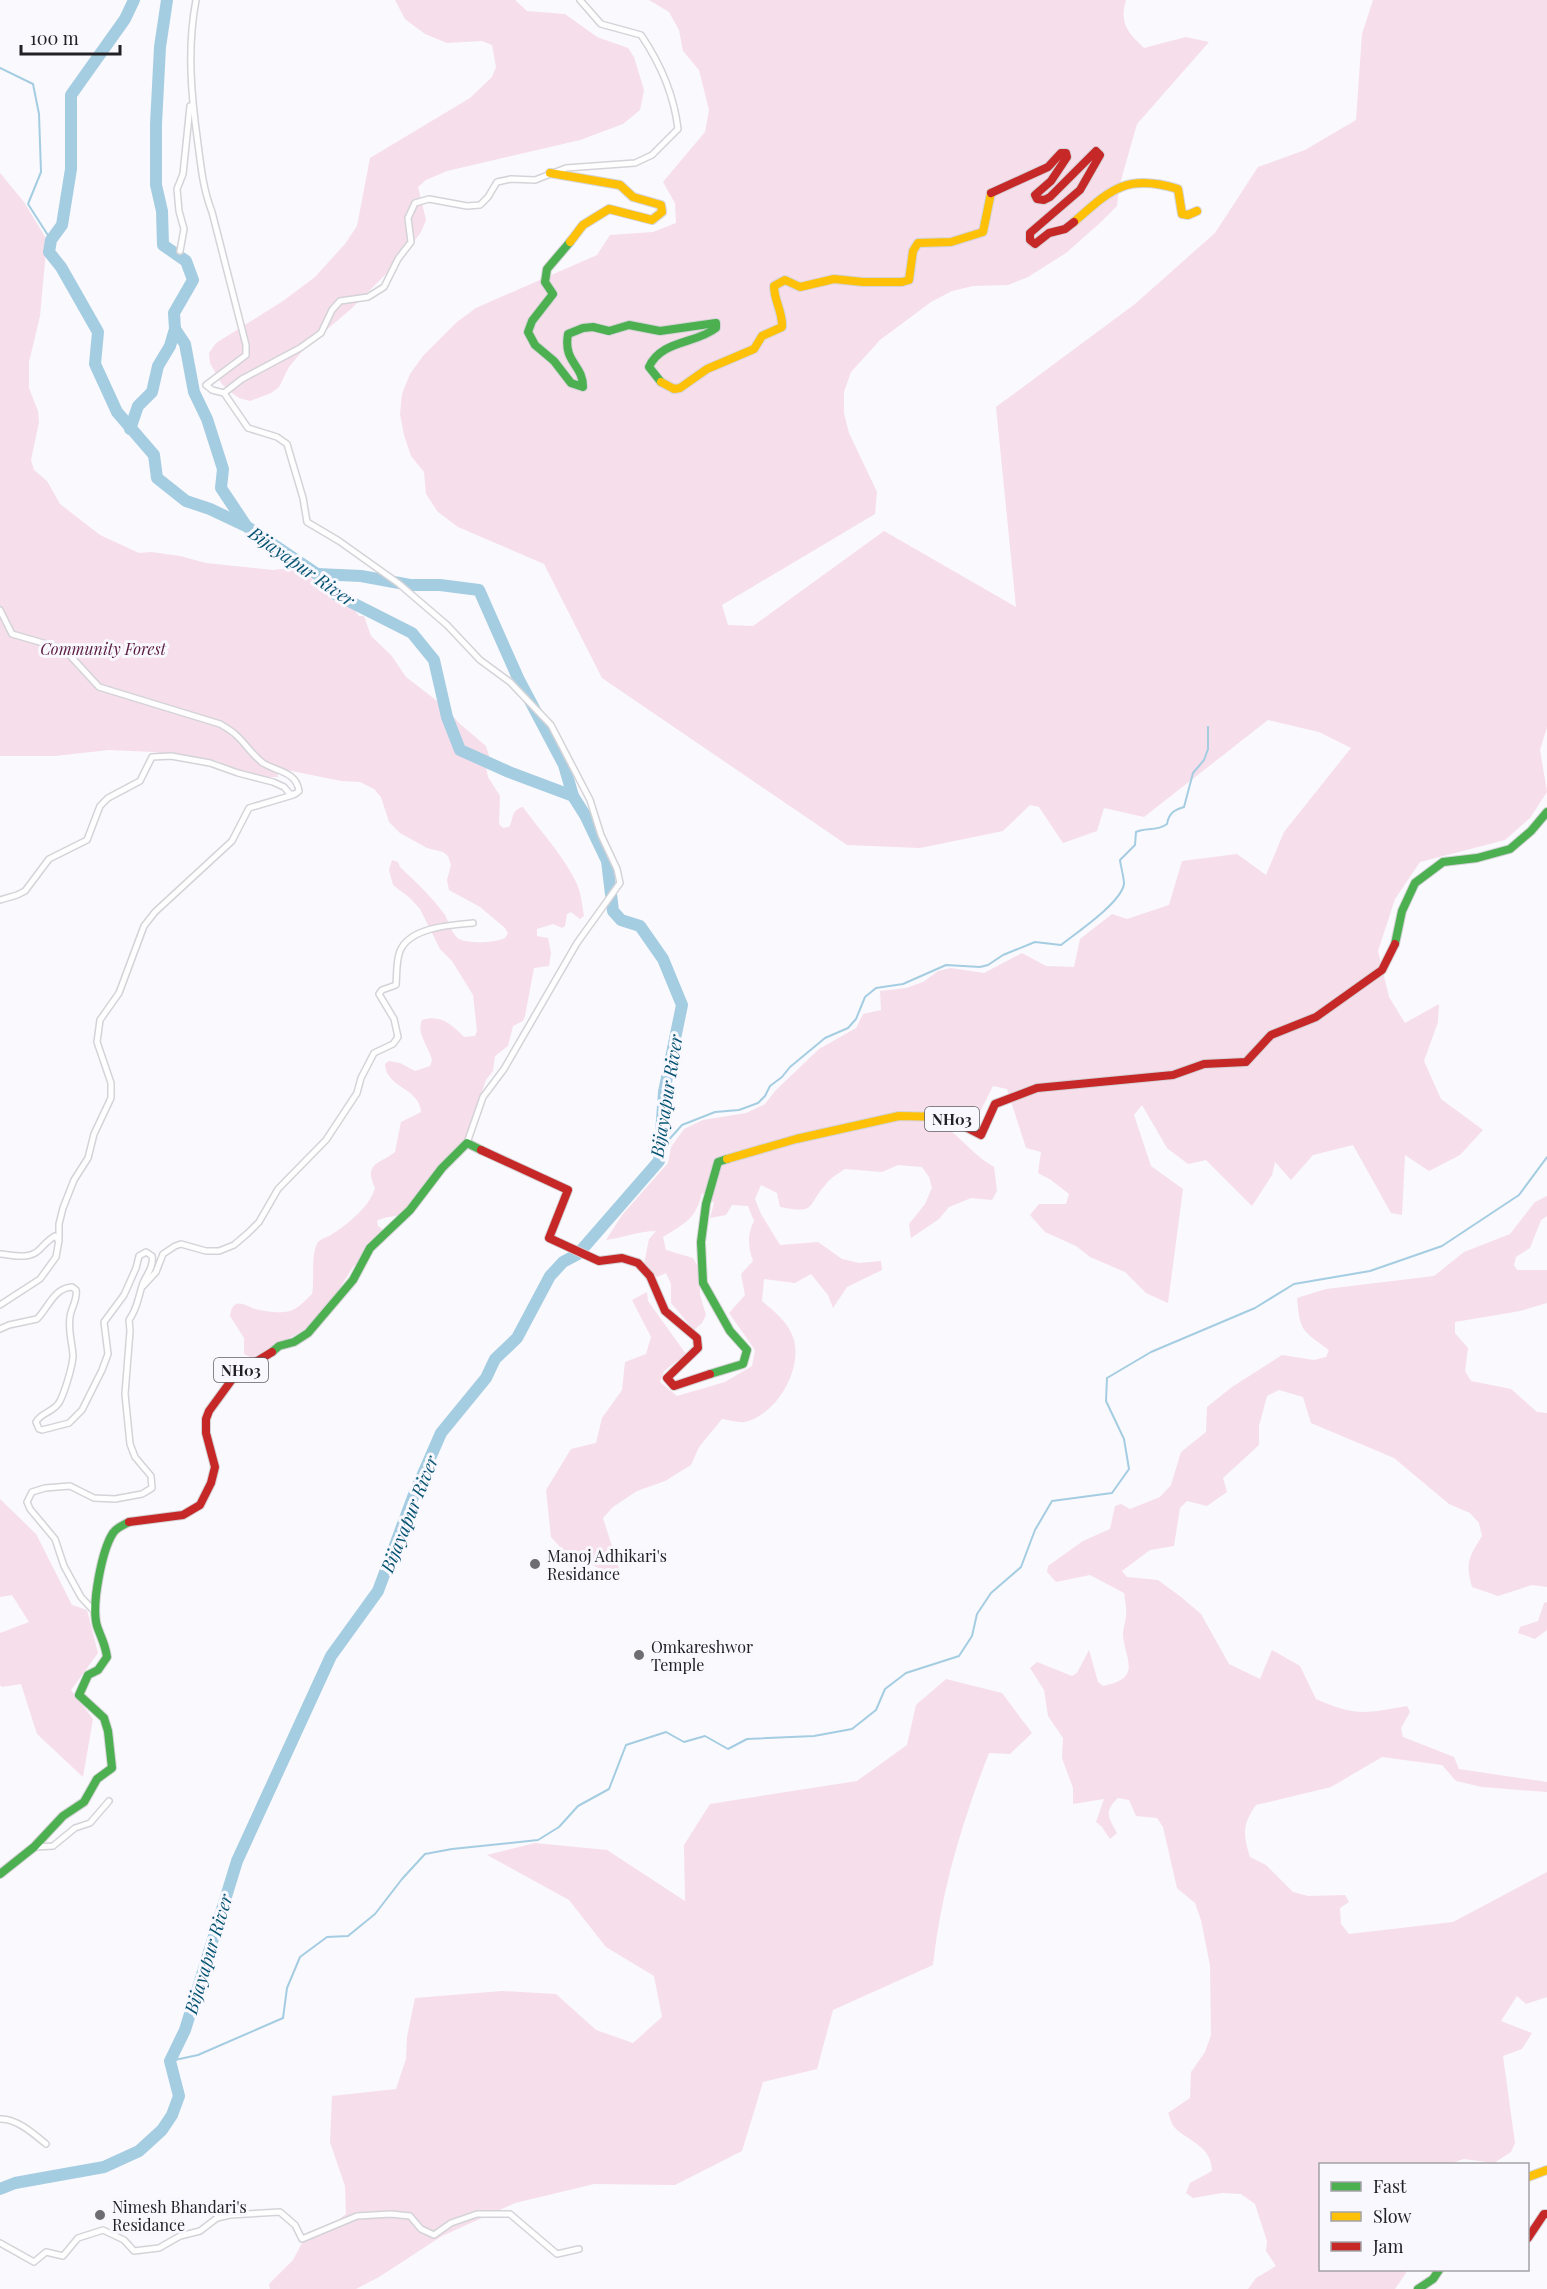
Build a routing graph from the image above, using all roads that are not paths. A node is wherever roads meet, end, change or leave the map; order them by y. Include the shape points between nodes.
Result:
1 (196, 0) edge
2 (580, 0) edge
3 (191, 95) junction
4 (550, 173) junction
5 (1197, 211) dead end
6 (180, 251) dead end
7 (224, 393) junction
8 (0, 610) edge
9 (293, 795) junction
10 (1547, 812) edge
11 (0, 900) edge
12 (473, 923) dead end
13 (467, 1143) junction
14 (59, 1240) junction
15 (0, 1254) edge
16 (140, 1293) junction
17 (0, 1305) edge
18 (0, 1329) edge
19 (95, 1612) junction
20 (109, 1802) dead end
21 (34, 1847) junction
22 (0, 1874) edge
23 (0, 2119) edge
24 (46, 2144) dead end
25 (1547, 2170) edge
26 (1529, 2175) edge
27 (1547, 2214) edge
28 (1529, 2235) edge
29 (0, 2243) edge
30 (579, 2249) dead end
31 (1438, 2271) edge
32 (1418, 2289) edge

1 - 3 street via 190,36
2 - 4 street via 601,24 641,35 658,61 678,129 651,155 635,163 566,168
3 - 6 street via 183,174 177,189 184,229
3 - 7 street via 204,191 246,345 246,355 206,385
4 - 5 main road via 620,185 633,197 661,205 662,212 652,220 609,209 583,225 547,269 545,282 553,294 528,332 538,349 560,367 571,384 579,387 583,387 582,377 565,348 568,333 575,329 593,327 609,331 629,325 660,331 716,323 711,332 673,346 650,361 649,367 659,381 680,388 706,369 754,349 762,336 782,327 783,317 773,294 778,282 785,280 800,287 834,279 909,280 912,252 918,243 951,242 984,232 991,193 1048,167 1061,153 1067,157 1051,181 1035,195 1037,199 1050,197 1090,156 1096,151 1100,155 1080,190 1030,233 1035,244 1046,234 1066,228 1106,194 1133,184 1146,182 1178,189 1182,214
4 - 7 street via 536,180 497,182 480,205 429,199 415,203 408,218 411,242 384,287 368,297 340,302 321,333
7 - 13 street via 248,428 287,444 307,522 389,576 427,607 551,725 590,800 617,869 620,883 577,943 504,1069 483,1097
8 - 9 street via 12,634 64,649 99,687 220,724 236,734 266,765 292,776 300,791
9 - 11 street via 279,784 218,765 171,756 152,757 140,782 100,806 87,840 49,859 25,891
9 - 14 street via 249,808 232,841 144,926 119,993 100,1020 97,1042 111,1083 111,1098 63,1208
10 - 13 main road, NH03 via 1510,849 1443,862 1415,883 1402,911 1395,948 1382,970 1316,1017 1271,1035 1246,1062 1204,1064 1173,1076 1037,1088 995,1104 981,1135 946,1117 899,1116 796,1138 718,1162 706,1204 701,1242 703,1283 730,1331 747,1350 743,1364 737,1367 674,1386 667,1378 698,1348 697,1338 665,1311 650,1276 638,1263 622,1257 599,1262 552,1241 549,1238 568,1190
12 - 16 street via 435,927 410,939 400,950 396,985 379,994 394,1019 398,1037 393,1044 374,1053 357,1093 326,1140 278,1189 259,1222 227,1249 213,1252 181,1244 168,1249
13 - 19 main road, NH03 via 410,1210 370,1248 353,1280 308,1333 279,1346 236,1374 206,1419 215,1467 203,1500 183,1515 130,1522 118,1528 106,1551
14 - 15 street via 55,1236 37,1252 24,1257
14 - 17 street via 56,1257 46,1273
16 - 18 street via 153,1264 148,1252 139,1256 124,1295 104,1322 108,1354 93,1388 77,1418 64,1426 42,1430 36,1422 60,1402 73,1360 69,1325 76,1290 62,1290 37,1319
16 - 19 street via 138,1306 129,1320 125,1394 131,1451 151,1476 152,1488 142,1494 102,1500 70,1486 45,1488 32,1492 27,1502 55,1539 64,1566 81,1597
19 - 21 main road, NH03 via 107,1657 98,1670 88,1675 79,1695 83,1703 102,1715 112,1768 97,1779 84,1802 63,1816
20 - 21 street via 90,1823 75,1828 53,1846
21 - 22 main road, NH03
23 - 24 street via 6,2118
25 - 26 main road
27 - 28 main road
29 - 30 street via 34,2262 46,2252 63,2256 78,2238 103,2230 124,2240 134,2251 159,2248 180,2236 200,2231 217,2218 231,2215 280,2212 295,2225 302,2239 357,2216 410,2216 421,2229 434,2235 451,2223 477,2214 510,2214 557,2254
31 - 32 main road

